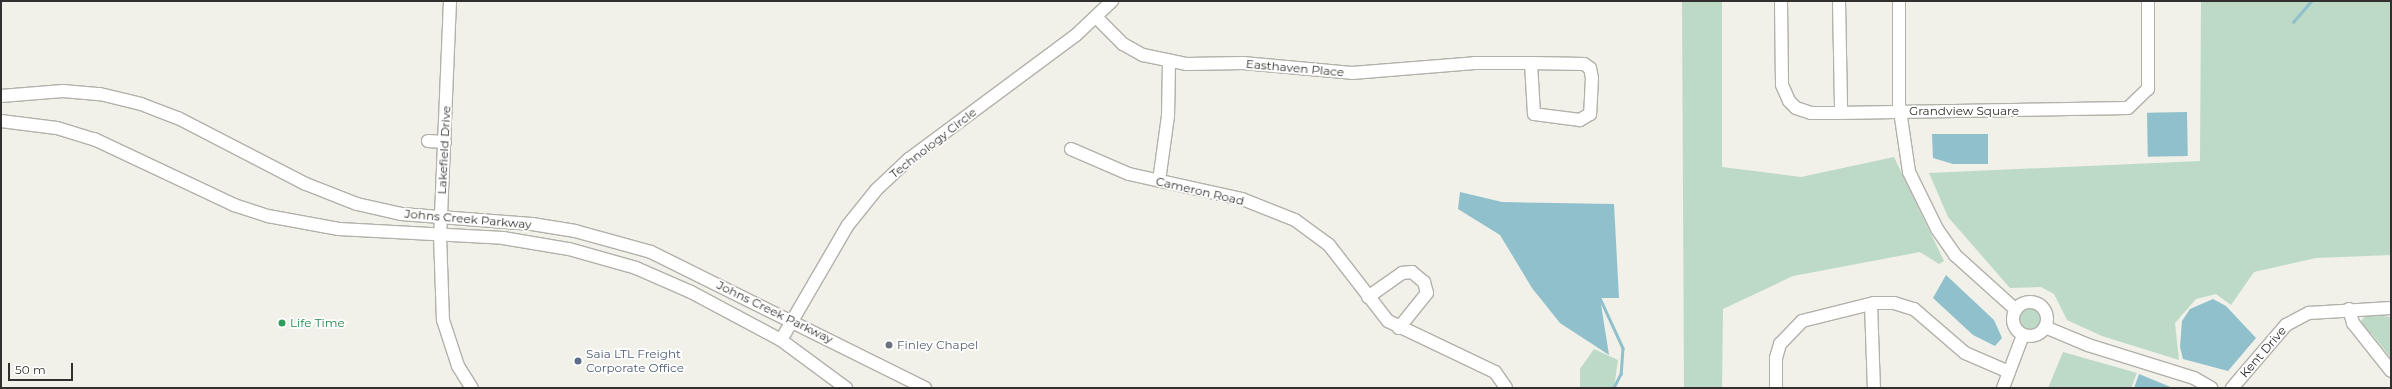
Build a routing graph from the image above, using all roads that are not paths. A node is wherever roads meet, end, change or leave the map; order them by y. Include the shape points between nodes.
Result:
1 (450, 1) edge
2 (1112, 1) edge
3 (1781, 1) edge
4 (1840, 1) edge
5 (1899, 1) edge
6 (2148, 1) edge
7 (1097, 18) junction
8 (1169, 62) junction
9 (1532, 63) junction
10 (1, 96) edge
11 (1841, 107) dead end
12 (1900, 112) junction
13 (1, 121) edge
14 (428, 141) dead end
15 (445, 142) junction
16 (1071, 149) dead end
17 (1159, 181) junction
18 (441, 217) junction
19 (440, 235) junction
20 (1368, 297) junction
21 (1871, 304) junction
22 (2391, 308) edge
23 (2349, 309) junction
24 (2016, 310) junction
25 (794, 320) junction
26 (2045, 327) junction
27 (1399, 328) junction
28 (2023, 335) junction
29 (781, 340) junction
30 (2391, 371) edge
31 (2009, 372) junction
32 (472, 388) edge
33 (846, 388) edge
34 (925, 388) edge
35 (1506, 388) edge
36 (1776, 388) edge
37 (1874, 388) edge
38 (2003, 388) edge
39 (2211, 388) edge
40 (2232, 388) edge

1 - 15 street, Lakefield Drive
2 - 7 street, Technology Circle
3 - 12 street, Grandview Square via 1782,85 1796,108 1811,113
4 - 11 street
5 - 12 street
6 - 12 street, Grandview Square via 2148,89 2128,108
7 - 8 street, Easthaven Place via 1123,44
7 - 25 street, Technology Circle via 892,174 848,226
8 - 9 street, Easthaven Place via 1277,65 1352,73 1475,63
8 - 17 street via 1168,116
9 - 9 street, Easthaven Place via 1584,64 1590,68 1590,114 1580,120 1534,114
10 - 18 street, Johns Creek Parkway via 63,91 100,94 141,104 178,118 338,198 386,212
12 - 24 street via 1909,172 1937,229 1984,285
13 - 19 street, Johns Creek Parkway via 57,128 94,139 234,205 268,216 339,229
14 - 15 street
15 - 18 street, Lakefield Drive
16 - 17 street, Cameron Road via 1096,162
17 - 20 street, Cameron Road via 1242,199 1295,220 1329,245
18 - 19 street, Lakefield Drive
18 - 25 street, Johns Creek Parkway via 510,221 568,230 651,252
19 - 29 street, Johns Creek Parkway via 503,238 569,249 636,268 691,292
19 - 32 street, Lakefield Drive via 443,320 458,366
20 - 27 street, Cameron Road via 1388,322
20 - 27 street via 1402,273 1412,272 1424,282 1427,293
21 - 31 street via 1894,303 1914,309 1965,353
21 - 36 street via 1802,321 1780,344 1776,358
21 - 37 street
22 - 23 street, Kent Drive
23 - 30 street via 2353,323
23 - 40 street, Kent Drive via 2309,313 2286,324
24 - 26 street via 2030,302 2041,306 2047,316
24 - 28 street via 2013,321
25 - 29 street, Technology Circle
25 - 34 street, Johns Creek Parkway
26 - 28 street via 2038,334
26 - 39 street via 2088,345 2194,378
27 - 35 street, Cameron Road via 1495,372
28 - 31 street
29 - 33 street, Johns Creek Parkway
31 - 38 street

